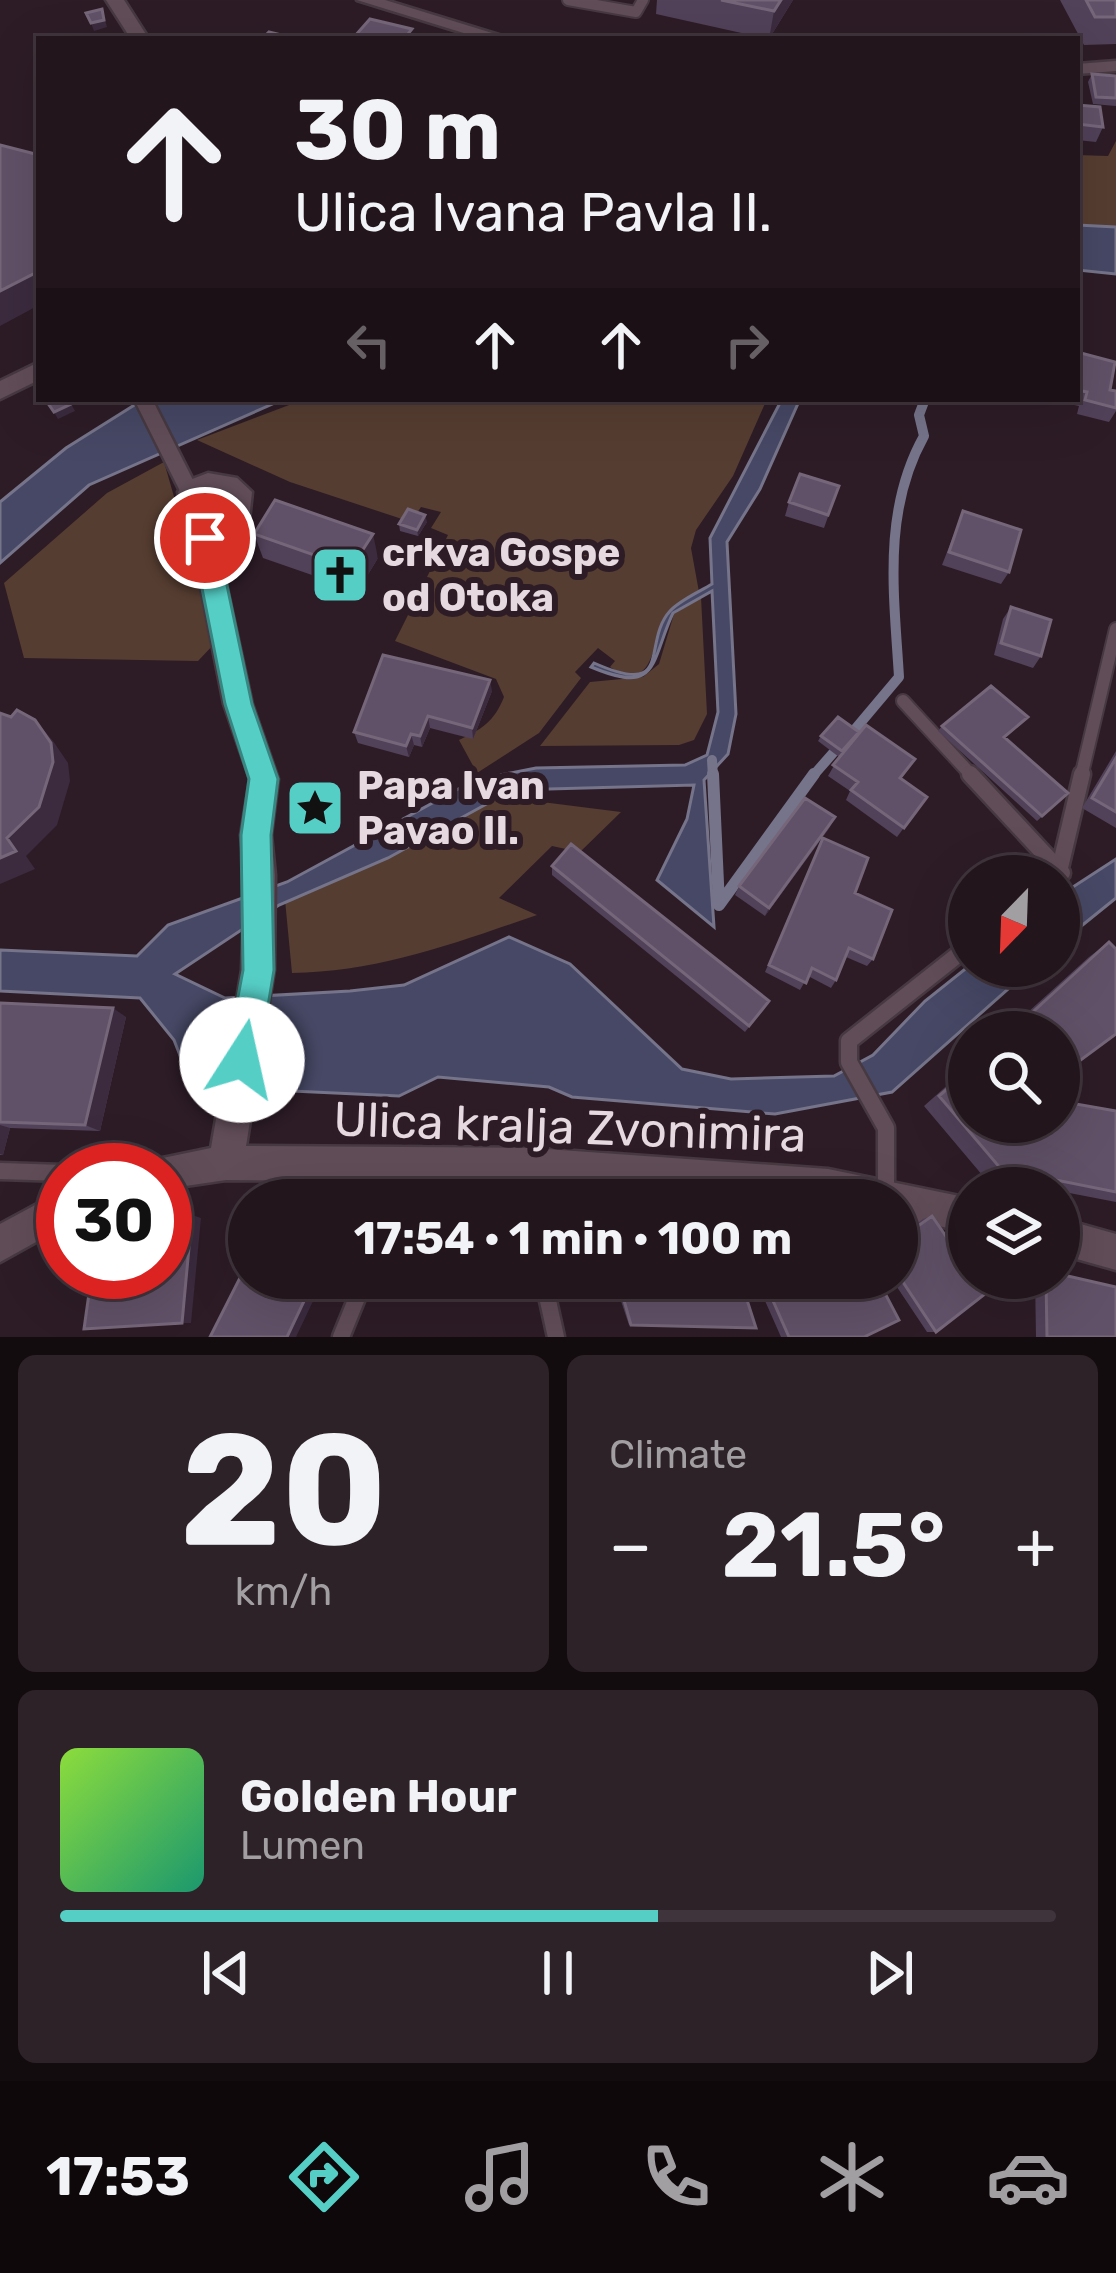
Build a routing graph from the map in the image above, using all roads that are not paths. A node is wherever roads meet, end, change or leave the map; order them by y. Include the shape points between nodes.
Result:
1 (115, 0) edge
2 (366, 0) edge
3 (568, 0) edge
4 (643, 0) edge
5 (138, 36) edge
6 (492, 36) edge
7 (1116, 66) edge
8 (1080, 69) edge
9 (36, 372) edge
10 (0, 392) edge
11 (145, 402) edge
12 (190, 492) junction
13 (201, 528) junction
14 (1116, 628) edge
15 (904, 701) dead end
16 (1043, 855) edge
17 (1064, 855) edge
18 (948, 963) edge
19 (226, 1162) junction
20 (403, 1166) junction
21 (192, 1168) edge
22 (0, 1171) edge
23 (36, 1173) edge
24 (399, 1179) edge
25 (509, 1179) edge
26 (887, 1179) edge
27 (918, 1203) edge
28 (948, 1210) edge
29 (36, 1223) edge
30 (1080, 1242) edge
31 (0, 1244) edge
32 (1116, 1252) edge
33 (356, 1299) edge
34 (548, 1299) edge
35 (341, 1337) edge
36 (556, 1337) edge

1 - 5 street
2 - 6 street
3 - 4 lane via 636,12
7 - 8 street
9 - 10 street
11 - 12 street
12 - 13 street
12 - 13 street via 224,482 243,500 240,513
13 - 19 street via 238,704 264,779 256,835 259,970
14 - 17 lane
15 - 16 lane
18 - 26 lane via 849,1041 848,1060 883,1116
19 - 20 street, Ulica kralja Zvonimira
19 - 21 street, Ulica kralja Zvonimira
20 - 24 lane
20 - 25 street, Ulica kralja Zvonimira
22 - 23 lane
27 - 28 street, Ulica kralja Zvonimira
29 - 31 street
30 - 32 street
33 - 35 lane
34 - 36 lane

